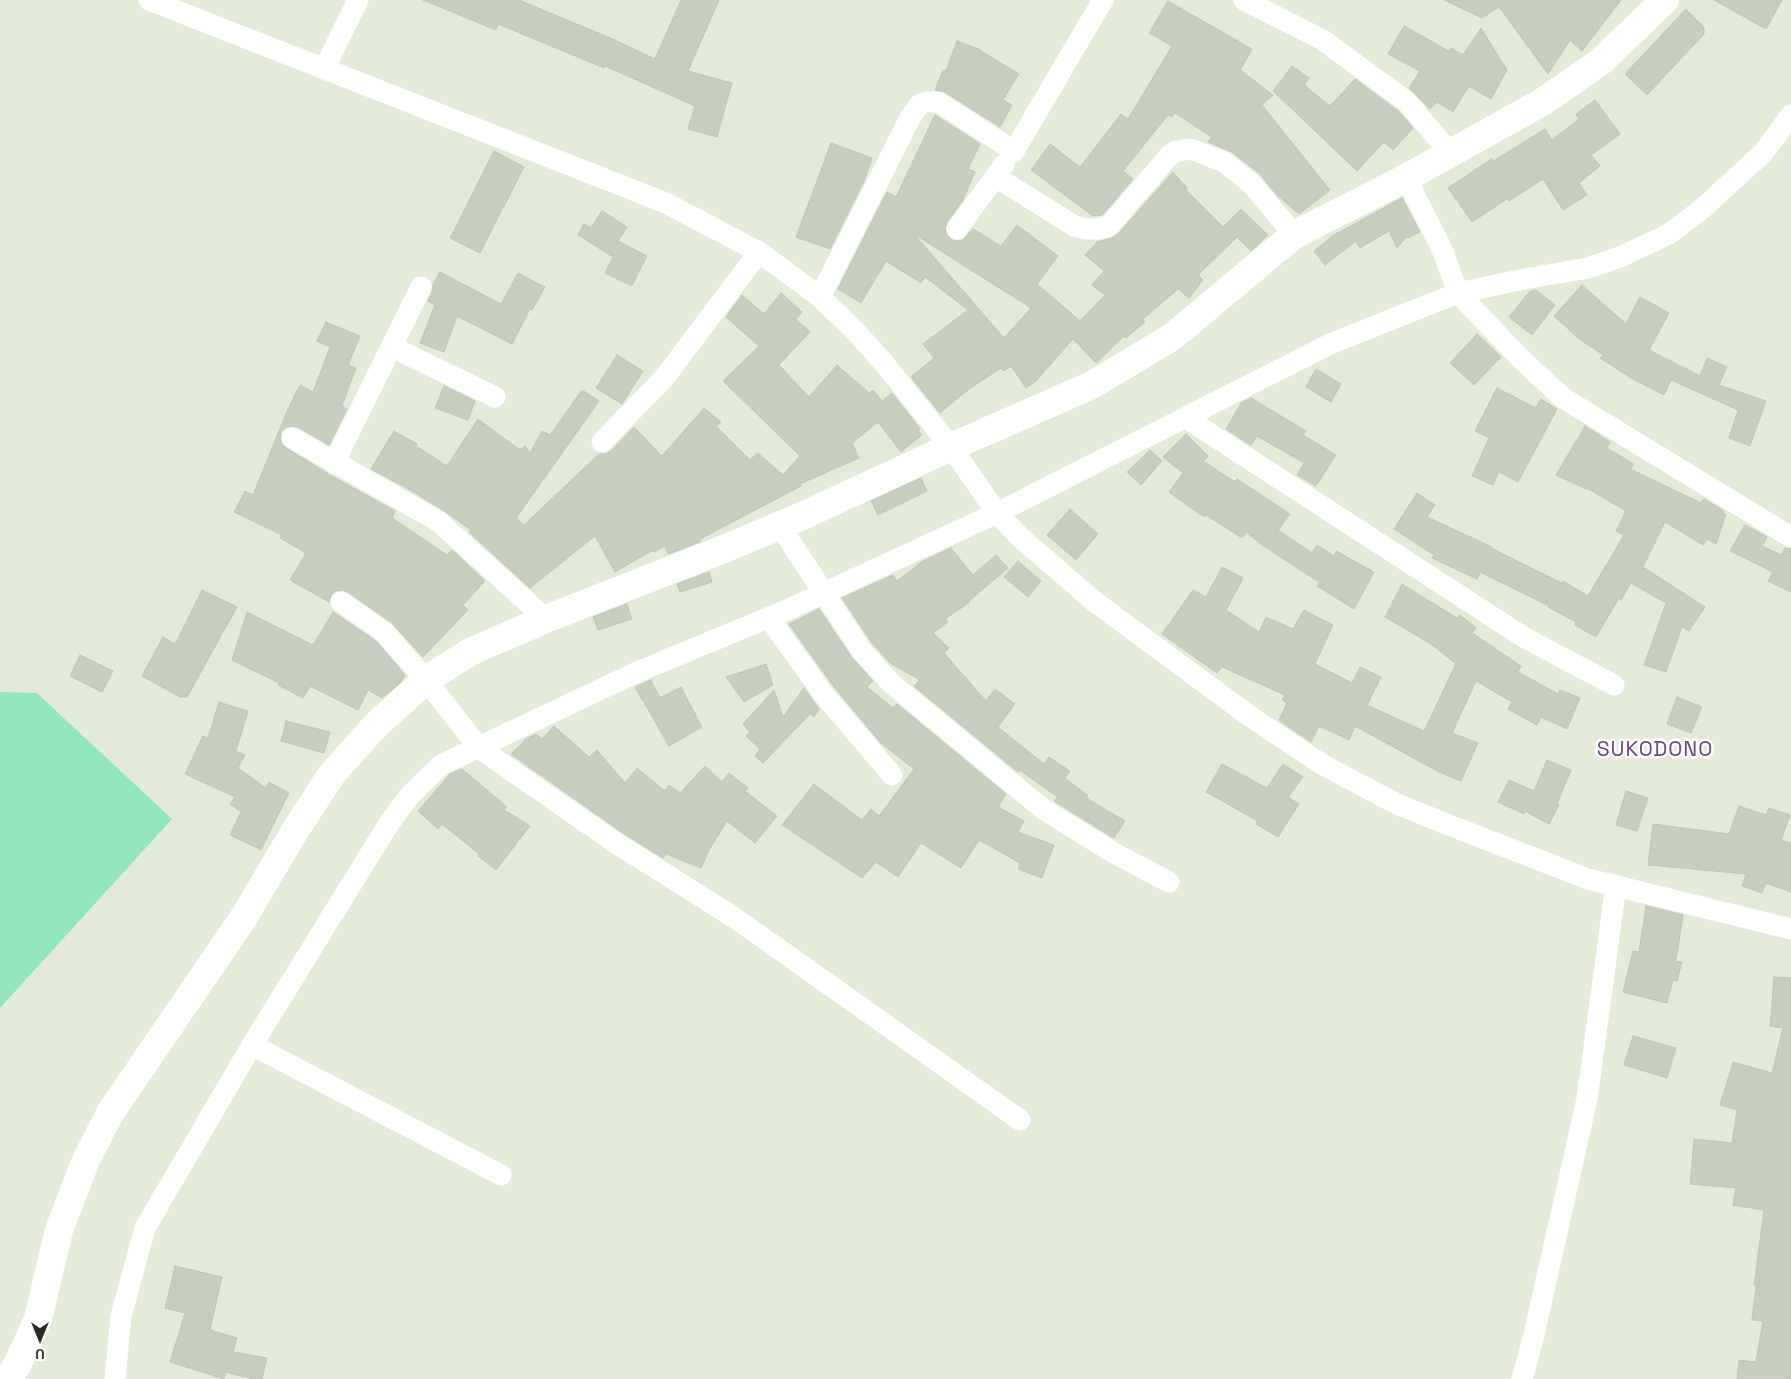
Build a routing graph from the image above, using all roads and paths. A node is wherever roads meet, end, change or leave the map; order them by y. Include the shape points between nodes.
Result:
1 (149, 0) edge
2 (358, 0) edge
3 (1103, 0) edge
4 (1244, 0) edge
5 (1665, 0) edge
6 (324, 69) junction
7 (1791, 115) edge
8 (1014, 151) junction
9 (1451, 154) junction
10 (996, 177) junction
11 (1406, 178) junction
12 (957, 230) dead end
13 (1294, 235) junction
14 (759, 252) junction
15 (1455, 286) junction
16 (421, 287) dead end
17 (820, 297) junction
18 (392, 347) junction
19 (495, 397) dead end
20 (1186, 418) junction
21 (292, 438) dead end
22 (602, 442) dead end
23 (955, 455) junction
24 (334, 463) junction
25 (993, 508) junction
26 (780, 526) junction
27 (1791, 537) edge
28 (822, 593) junction
29 (341, 602) dead end
30 (769, 618) junction
31 (546, 619) junction
32 (1614, 685) dead end
33 (433, 690) junction
34 (474, 742) junction
35 (892, 775) dead end
36 (1169, 882) dead end
37 (1616, 885) junction
38 (1791, 929) edge
39 (252, 1045) junction
40 (1020, 1120) dead end
41 (501, 1175) dead end
42 (8, 1368) edge
43 (115, 1379) edge
44 (1522, 1379) edge

1 - 6 street
2 - 6 street
3 - 8 street
4 - 9 street via 1323,40 1407,102
5 - 9 main road via 1600,62 1544,101
6 - 14 street via 666,203
7 - 15 street via 1763,153 1669,234 1588,268
8 - 10 street
8 - 17 street via 938,102 919,105
9 - 11 main road
10 - 12 street
10 - 13 street via 1076,227 1098,229 1109,226 1170,155 1191,149 1224,162 1252,184
11 - 13 main road
11 - 15 street via 1442,249
13 - 23 main road via 1164,342 1092,385
14 - 17 street
14 - 22 street via 664,378
15 - 20 street via 1330,344
15 - 27 street via 1522,360 1564,398
16 - 18 street
17 - 23 street via 883,362
18 - 19 street
18 - 24 street
20 - 25 street
20 - 32 street via 1526,638
21 - 24 street
23 - 25 street
23 - 26 main road
24 - 31 street via 438,521
25 - 28 street
25 - 37 street via 1028,544 1095,602 1251,717 1323,765 1397,804 1588,879
26 - 28 street
26 - 31 main road
28 - 30 street
28 - 36 street via 862,651 891,683 1043,810 1114,854
29 - 33 street via 384,632
30 - 34 street
30 - 35 street via 826,696
31 - 33 main road via 470,652
33 - 34 street
33 - 42 main road via 376,725 332,774 244,917 110,1113 86,1160 59,1230 38,1319
34 - 39 street via 441,765 410,795 388,825
34 - 40 street via 616,844 735,918
37 - 38 street
37 - 44 street via 1587,1099
39 - 41 street
39 - 43 street via 145,1228 121,1316

